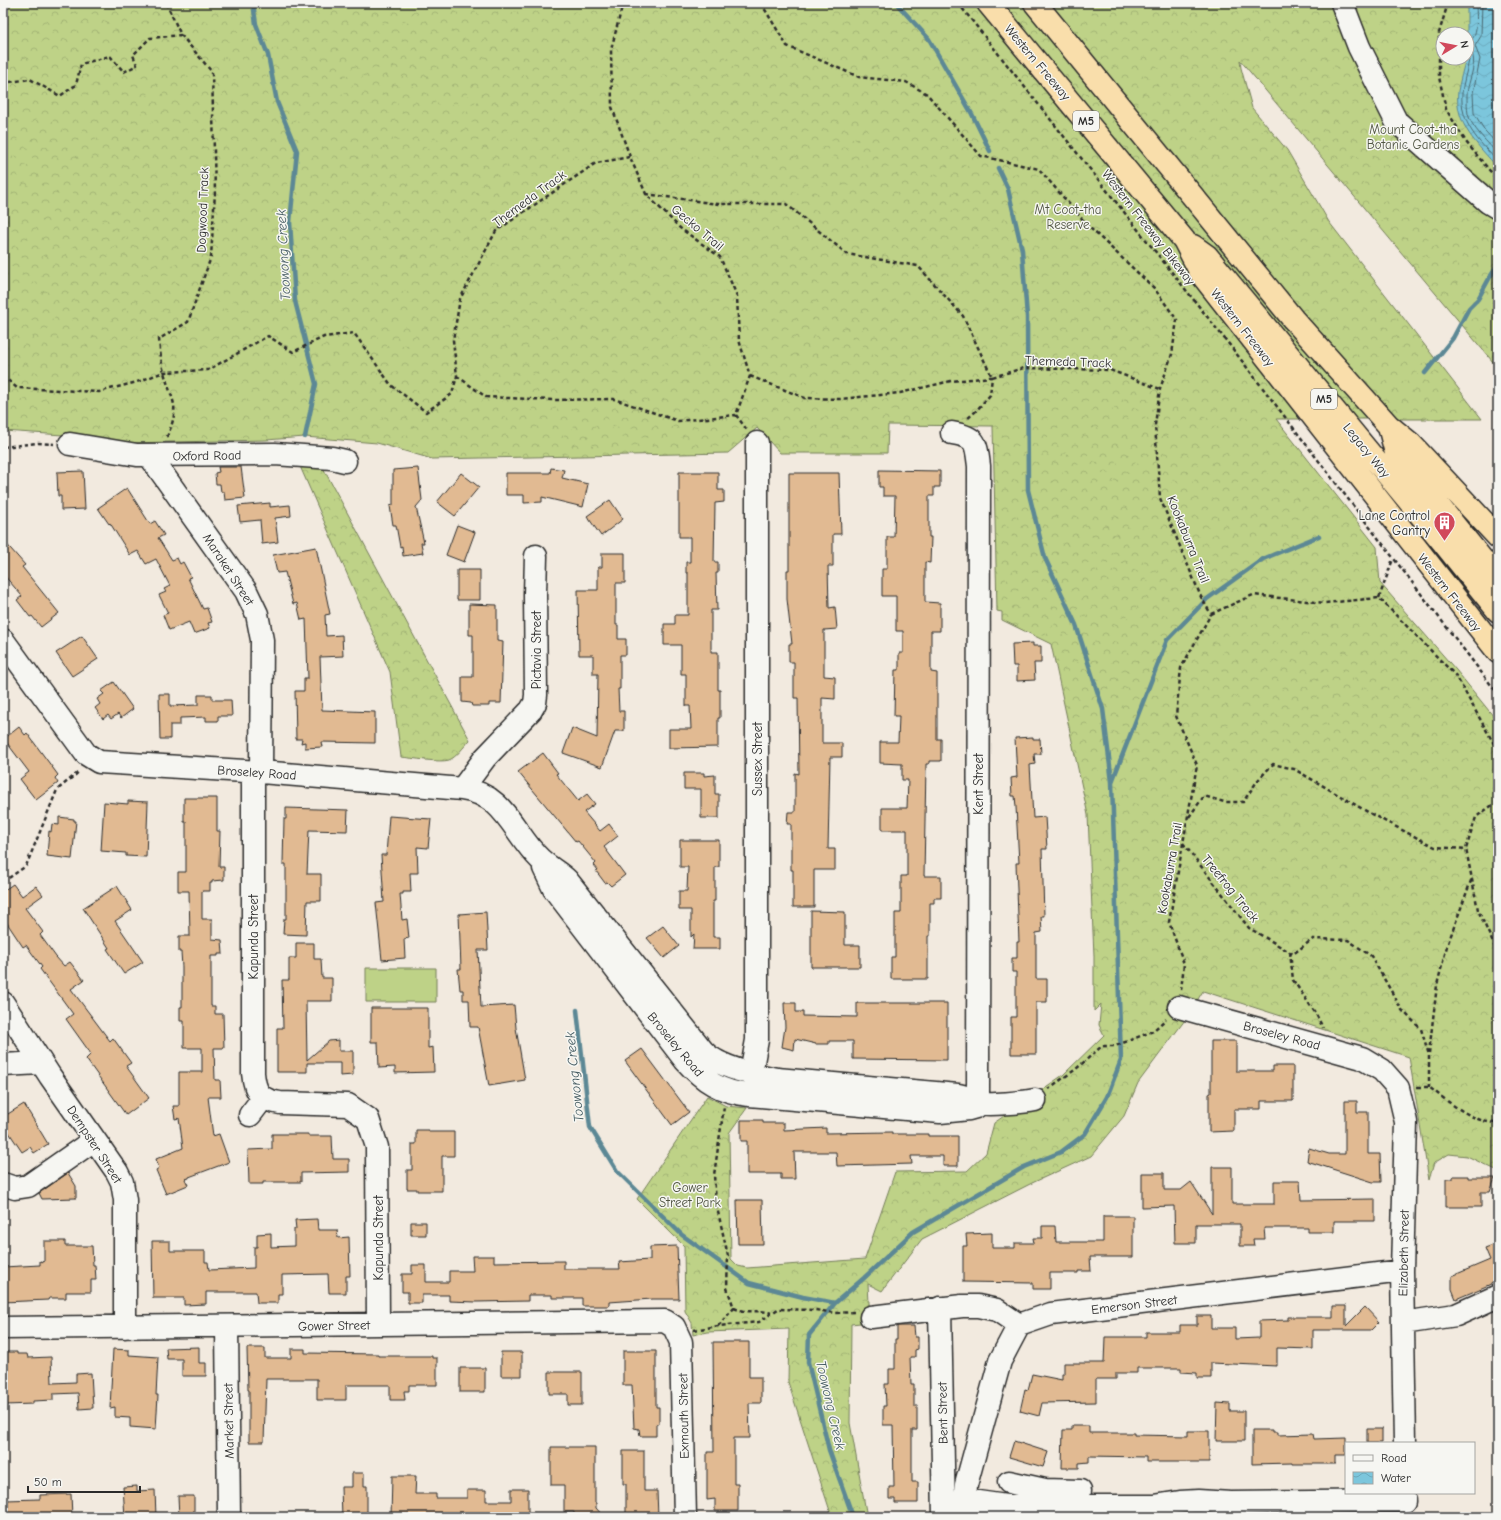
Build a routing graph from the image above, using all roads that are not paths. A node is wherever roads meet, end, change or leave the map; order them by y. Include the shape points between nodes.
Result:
1 (988, 3) edge
2 (1035, 3) edge
3 (1342, 3) edge
4 (1498, 208) edge
5 (1184, 240) junction
6 (1389, 426) junction
7 (952, 433) road end
8 (757, 443) road end
9 (70, 444) road end
10 (154, 455) junction
11 (344, 462) dead end
12 (1498, 537) edge
13 (536, 556) dead end
14 (1498, 579) edge
15 (1498, 611) edge
16 (3, 640) edge
17 (1498, 652) edge
18 (257, 772) junction
19 (462, 789) junction
20 (540, 859) junction
21 (3, 1003) edge
22 (1179, 1007) road end
23 (41, 1063) junction
24 (3, 1065) edge
25 (1382, 1070) joint
26 (751, 1073) junction
27 (1033, 1101) road end
28 (978, 1103) junction
29 (94, 1140) junction
30 (3, 1184) edge
31 (1402, 1271) junction
32 (1498, 1296) edge
33 (940, 1308) junction
34 (871, 1317) dead end
35 (665, 1321) joint
36 (1403, 1323) junction
37 (378, 1324) junction
38 (1019, 1325) junction
39 (227, 1326) junction
40 (125, 1327) junction
41 (3, 1328) edge
42 (1405, 1442) edge
43 (1009, 1482) dead end
44 (1405, 1504) edge
45 (964, 1509) edge
46 (1179, 1509) edge
47 (229, 1517) edge
48 (686, 1517) edge
49 (944, 1517) edge

1 - 5 highway, Western Freeway / M5
2 - 6 highway, M5 via 1293,319
3 - 4 street via 1359,47 1396,121
5 - 15 highway, Legacy Way / M5 via 1207,256
5 - 17 highway, Western Freeway / M5 via 1202,275
6 - 12 highway, M5 via 1411,444
6 - 14 highway, Legacy Way / M5 via 1396,453
7 - 28 street, Kent Street via 967,435 977,445 979,466
8 - 26 street, Sussex Street via 757,1033
9 - 10 street, Oxford Road
10 - 11 street, Oxford Road via 275,454 332,458
10 - 18 street, Maraket Street via 246,591 257,614 262,640
13 - 19 street, Pictavia Street via 535,704 482,761
16 - 18 street, Broseley Road via 86,754 99,762
18 - 19 street, Broseley Road
18 - 37 street, Kapunda Street via 253,1074 257,1107 280,1103 348,1105 368,1119 378,1147
19 - 20 street, Broseley Road via 476,791 492,799
20 - 26 street, Broseley Road via 567,880 707,1055 722,1064
20 - 28 street, Broseley Road via 554,889 685,1060 708,1082 727,1091 749,1095 940,1112 969,1110
21 - 23 street, Dempster Street
22 - 25 street, Broseley Road via 1362,1058
23 - 24 street
23 - 29 street, Dempster Street
25 - 31 street, Elizabeth Street via 1398,1088 1406,1122
26 - 28 street, Broseley Road via 778,1079 958,1095
27 - 28 street, Broseley Road
29 - 30 street via 28,1186 15,1188
29 - 40 street, Dempster Street via 117,1172 124,1189
31 - 36 street, Elizabeth Street
31 - 38 street, Emerson Street via 1051,1314
32 - 36 street via 1456,1315
33 - 34 street
33 - 38 street via 985,1307 996,1310
33 - 49 street, Bent Street
35 - 37 street, Gower Street
35 - 48 street, Exmouth Street via 674,1327 681,1342
36 - 42 street, Elizabeth Street
37 - 39 street, Gower Street
38 - 45 street via 1000,1361 968,1477
39 - 40 street, Gower Street
39 - 47 street, Market Street
40 - 41 street, Gower Street
43 - 46 street via 1052,1491 1166,1494
44 - 46 street via 1231,1503
45 - 46 street via 1015,1506 1154,1506

